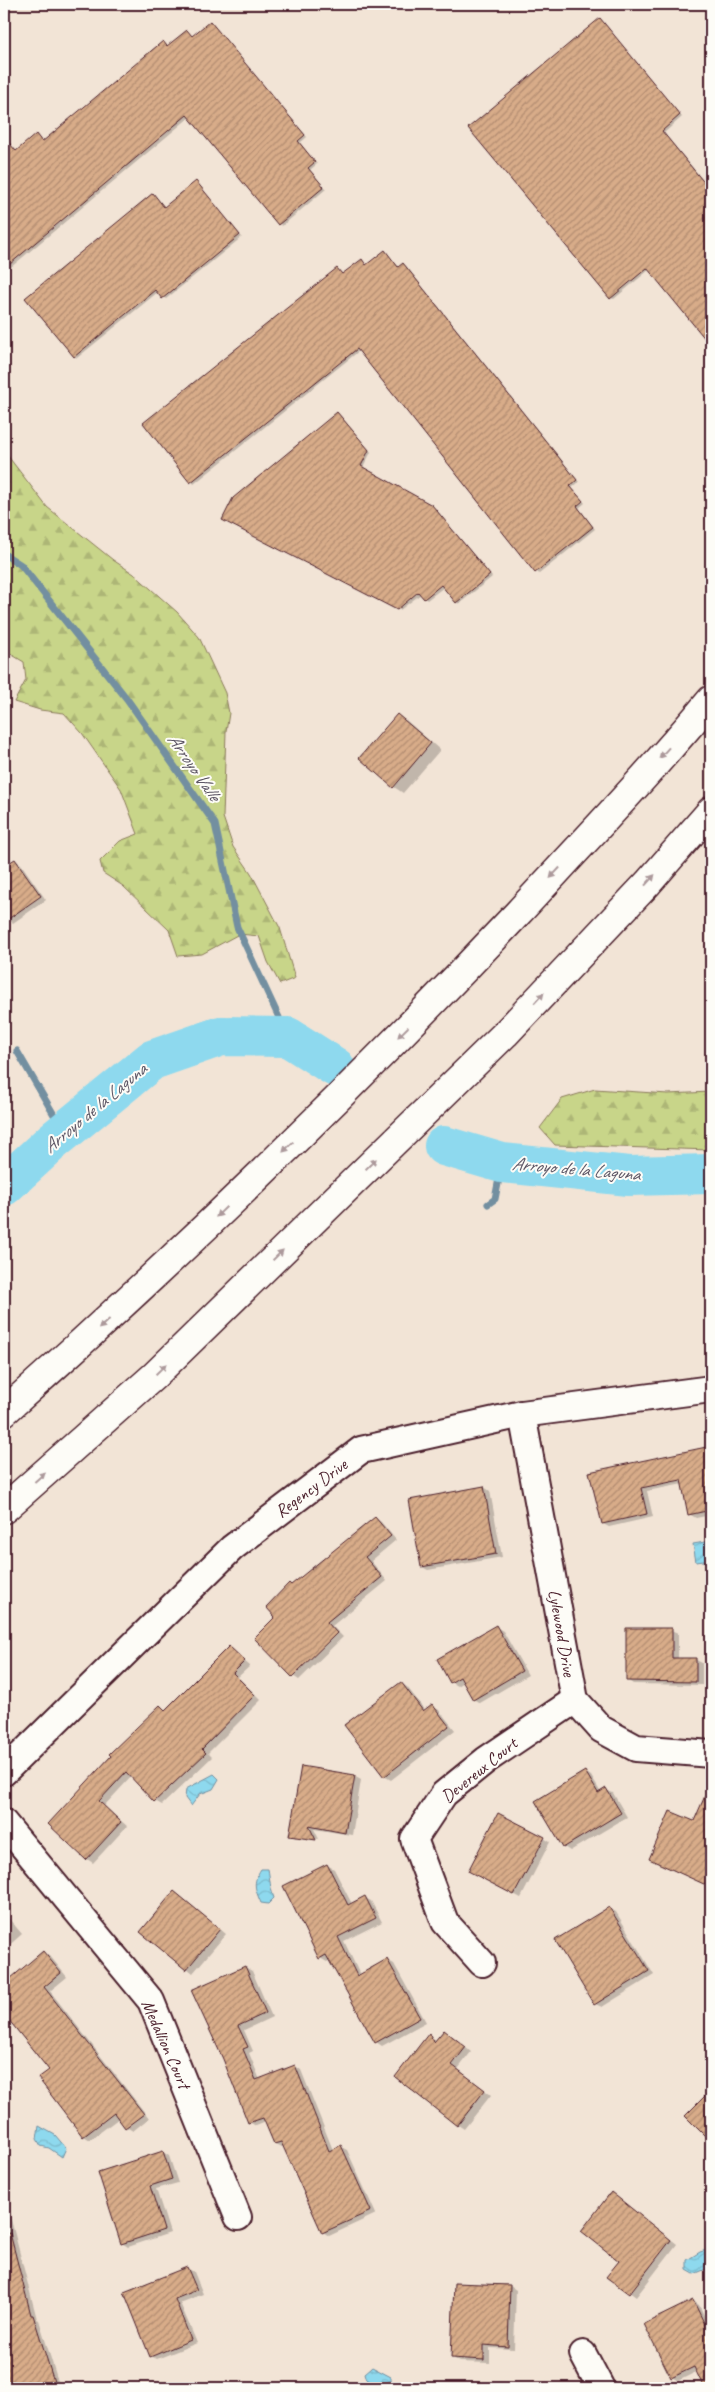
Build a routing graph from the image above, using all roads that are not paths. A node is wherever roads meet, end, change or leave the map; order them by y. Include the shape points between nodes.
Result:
1 (707, 704) edge
2 (711, 811) edge
3 (711, 1389) edge
4 (4, 1412) edge
5 (522, 1414) junction
6 (4, 1509) edge
7 (575, 1700) junction
8 (711, 1754) edge
9 (4, 1772) edge
10 (4, 1823) edge
11 (482, 1962) dead end
12 (238, 2217) dead end
13 (584, 2354) dead end
14 (601, 2388) edge

1 -> 4 highway via 438,998 257,1178 106,1322
6 -> 2 highway via 154,1376 505,1034 648,883
3 - 5 street, Regency Drive
5 - 7 street, Lylewood Drive
5 - 9 street, Regency Drive via 361,1450 232,1548
7 - 8 street, Lylewood Drive via 601,1729 636,1748
7 - 11 street, Devereux Court via 486,1760 444,1794 414,1840 445,1922
10 - 12 street, Medallion Court via 151,2001
13 - 14 street

